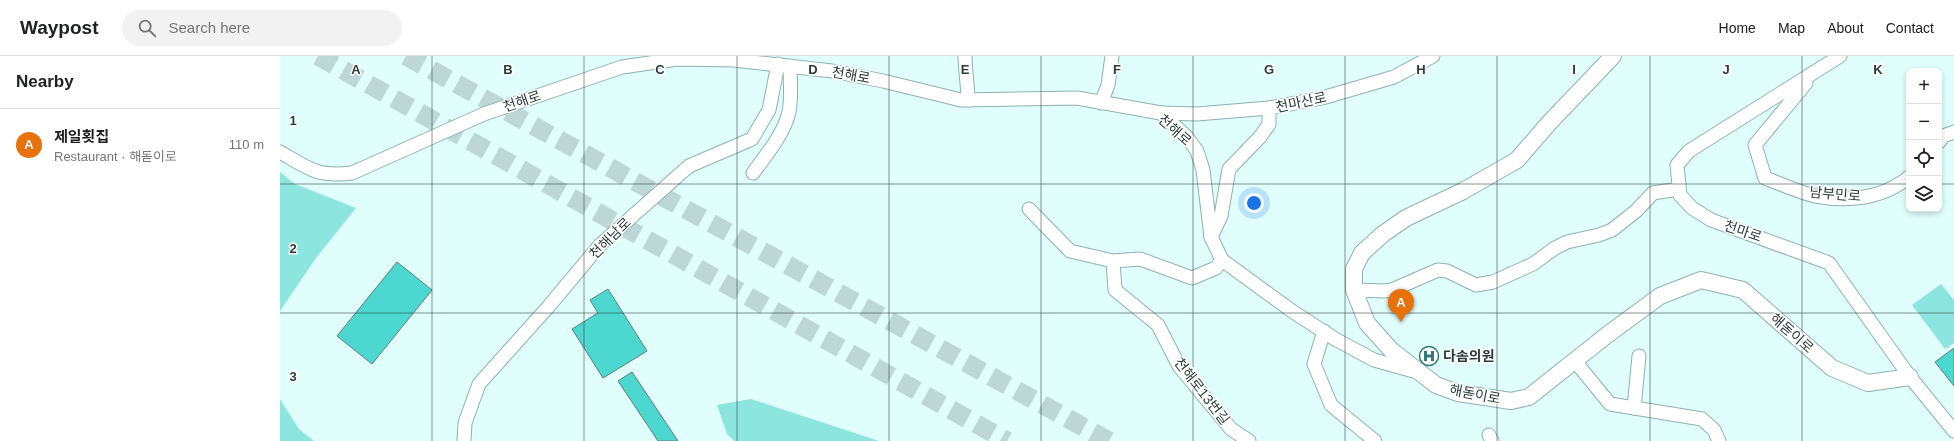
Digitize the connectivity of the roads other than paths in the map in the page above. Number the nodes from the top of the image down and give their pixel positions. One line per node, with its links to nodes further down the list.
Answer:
1 (965, 56): 8 (street)
2 (1112, 56): 9 (street)
3 (1433, 56): 10 (street, 천마산로)
4 (1613, 56): 22 (main road, 해돋이로)
5 (1840, 56): 7 (street, 천마로)
6 (780, 63): 8 (street, 천해로); 14 (street, 천해로); 15 (street); 30 (street, 천해남로)
7 (1814, 74): 16 (street, 남부민로); 17 (street, 천마로)
8 (968, 100): 9 (street, 천해로)
9 (1102, 103): 11 (street, 천해로)
10 (1269, 108): 11 (street, 천마산로); 19 (street)
11 (1161, 113): 19 (street, 천해로)
12 (1954, 132): 13 (street)
13 (1940, 140)
14 (280, 152)
15 (753, 173)
16 (1906, 180)
17 (1680, 189): 22 (street); 27 (street, 천마로)
18 (1029, 209): 20 (street)
19 (1210, 237): 21 (street, 천해로)
20 (1113, 260): 21 (street); 31 (street, 천해로13번길)
21 (1222, 260): 23 (street, 천해로)
22 (1354, 290): 26 (main road, 해돋이로)
23 (1324, 331): 26 (street, 천해로); 32 (street)
24 (1639, 356): 28 (street)
25 (1574, 360): 26 (main road, 해돋이로); 27 (main road, 해돋이로); 28 (street)
26 (1419, 373)
27 (1910, 377): 29 (street, 천마로)
28 (1634, 408): 33 (street)
29 (1954, 431)
30 (464, 441)
31 (1249, 441)
32 (1375, 441)
33 (1719, 441)

